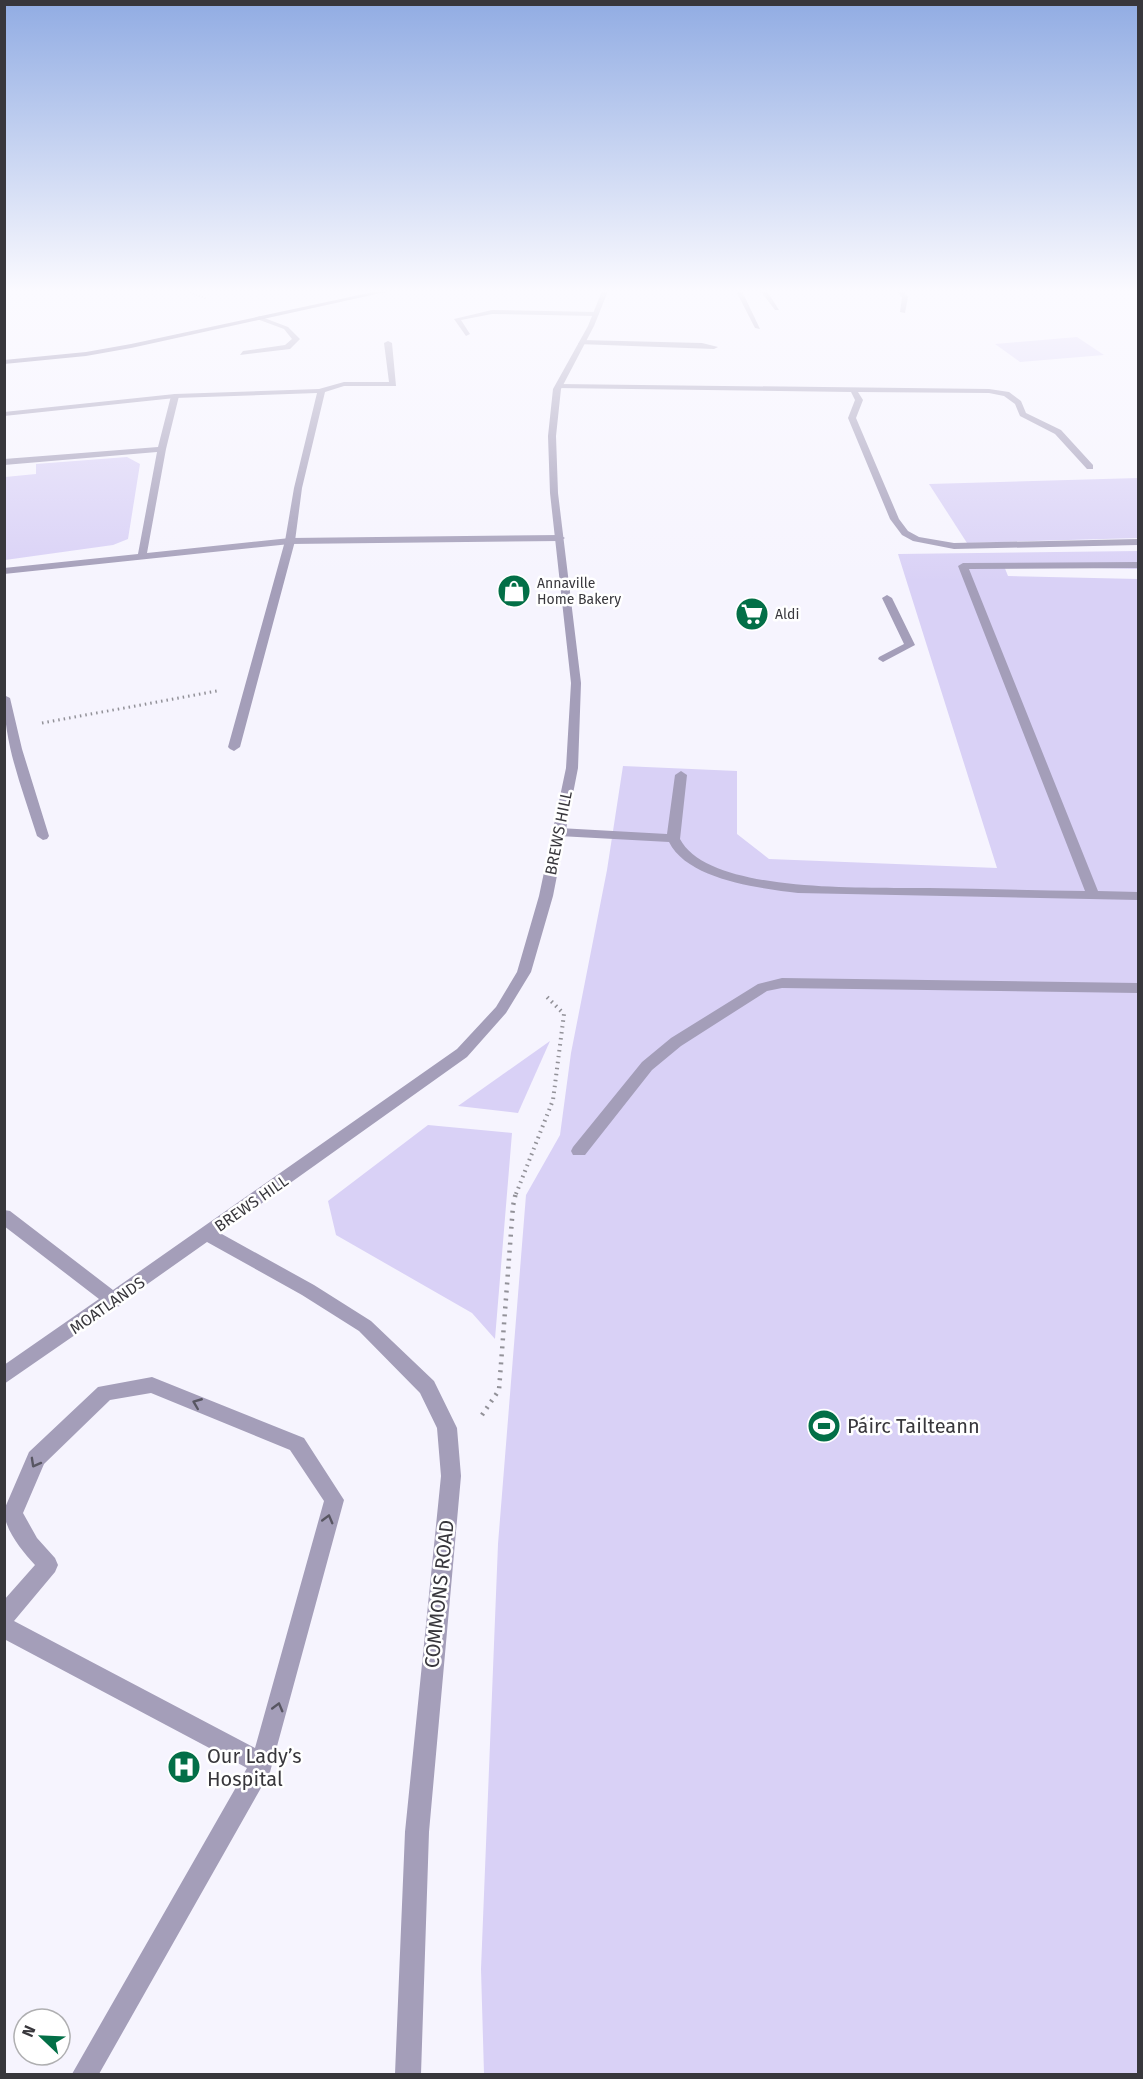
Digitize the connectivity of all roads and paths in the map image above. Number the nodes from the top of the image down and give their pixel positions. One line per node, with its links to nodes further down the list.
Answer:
1 (324, 388): 5 (street)
2 (559, 388): 11 (street, BREWS HILL)
3 (757, 388): 4 (street)
4 (853, 389): 10 (street); 13 (street)
5 (321, 391): 6 (street); 12 (street)
6 (175, 396): 7 (street); 8 (street)
7 (4, 414)
8 (162, 448): 9 (street); 14 (street)
9 (4, 462)
10 (1090, 467)
11 (560, 538): 12 (street); 24 (street, BREWS HILL)
12 (290, 541): 14 (street); 19 (street)
13 (1138, 543)
14 (142, 556): 16 (street)
15 (1138, 565): 27 (street)
16 (4, 571)
17 (887, 598): 18 (street)
18 (883, 659)
19 (251, 684): 21 (path); 22 (street)
20 (4, 698): 21 (street)
21 (10, 731): 25 (street)
22 (234, 747)
23 (681, 775): 26 (street)
24 (559, 832): 26 (street); 29 (street, BREWS HILL)
25 (43, 836)
26 (674, 838): 27 (street)
27 (1093, 895): 28 (street)
28 (1138, 896)
29 (524, 972): 33 (street, BREWS HILL); 36 (path)
30 (1138, 988): 31 (street)
31 (579, 1151)
32 (4, 1216): 34 (street)
33 (208, 1234): 34 (street, MOATLANDS); 36 (street, COMMONS ROAD)
34 (114, 1301): 35 (street, MOATLANDS)
35 (4, 1376)
36 (450, 1460): 41 (street, COMMONS ROAD)
37 (4, 1617): 39 (street, one-way to 37)
38 (4, 1627): 39 (street)
39 (262, 1764): 40 (street)
40 (85, 2074)
41 (408, 2074)

